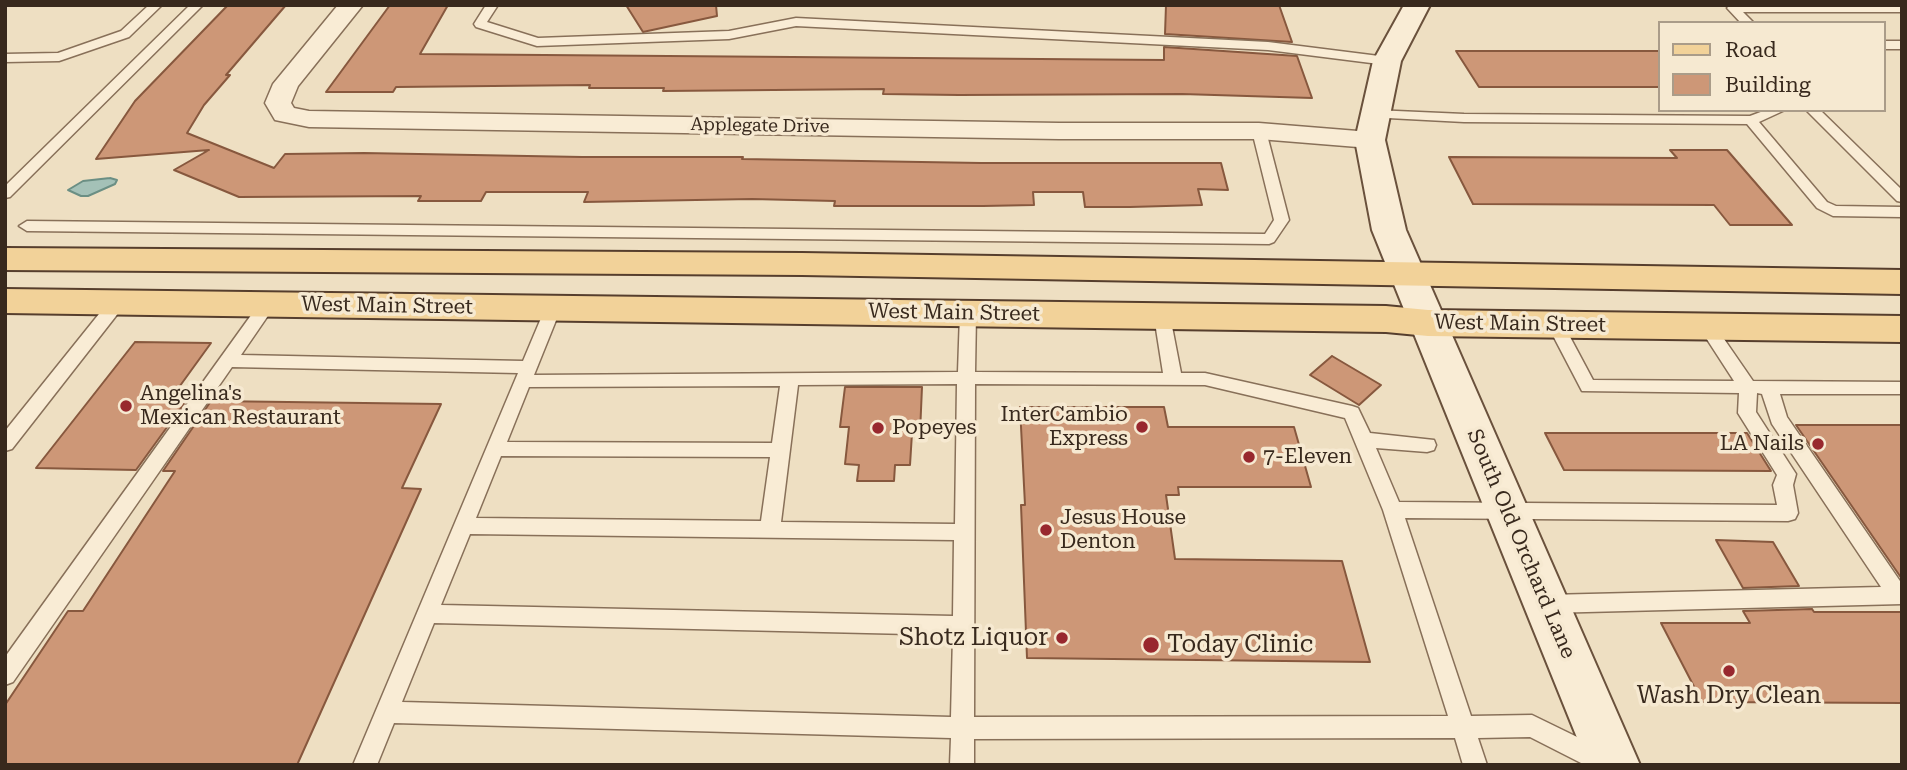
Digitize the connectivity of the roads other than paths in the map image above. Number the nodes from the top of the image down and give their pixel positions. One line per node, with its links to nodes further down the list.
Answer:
1 (156, 5): 8 (lane)
2 (197, 5): 15 (lane)
3 (351, 5): 14 (street, Applegate Drive)
4 (492, 5): 9 (lane)
5 (1417, 5): 9 (street)
6 (1902, 8): 7 (lane)
7 (1746, 21)
8 (5, 58)
9 (1387, 61): 13 (street)
10 (1773, 112): 12 (lane)
11 (1814, 112): 16 (lane)
12 (1751, 120): 13 (lane); 17 (lane)
13 (1372, 127): 14 (street, Applegate Drive); 22 (street, South Old Orchard Lane)
14 (1259, 131): 18 (lane)
15 (5, 194)
16 (1902, 198)
17 (1902, 212)
18 (27, 226)
19 (5, 259): 20 (main road, West Main Street)
20 (54, 259): 21 (main road, West Main Street); 24 (main road)
21 (571, 263): 22 (main road, West Main Street); 27 (main road)
22 (1408, 274): 23 (main road, West Main Street); 30 (street, South Old Orchard Lane)
23 (1902, 282)
24 (8, 303): 25 (main road, West Main Street)
25 (117, 303): 26 (main road, West Main Street); 42 (lane)
26 (268, 304): 27 (main road, West Main Street); 34 (lane)
27 (552, 308): 28 (main road, West Main Street); 35 (lane)
28 (968, 314): 29 (main road, West Main Street); 37 (lane)
29 (1162, 316): 30 (main road, West Main Street); 38 (lane)
30 (1428, 323): 31 (main road, West Main Street); 46 (street, South Old Orchard Lane)
31 (1555, 324): 32 (main road, West Main Street); 39 (lane)
32 (1707, 327): 33 (main road, West Main Street); 39 (lane)
33 (1902, 329)
34 (227, 361): 35 (lane); 54 (lane)
35 (526, 374): 36 (lane); 44 (lane)
36 (790, 378): 37 (lane); 45 (lane)
37 (966, 378): 38 (lane); 50 (lane)
38 (1173, 379): 41 (lane)
39 (1759, 387): 40 (lane); 46 (lane); 51 (lane)
40 (1902, 388)
41 (1363, 440): 43 (lane); 47 (lane)
42 (5, 444)
43 (1427, 445)
44 (495, 449): 45 (lane); 48 (lane)
45 (780, 450): 49 (lane)
46 (1507, 509): 47 (lane); 51 (street, South Old Orchard Lane)
47 (1392, 510): 56 (lane)
48 (463, 526): 49 (lane); 52 (lane)
49 (770, 530): 50 (lane)
50 (964, 532): 53 (lane)
51 (1547, 604): 61 (street, South Old Orchard Lane)
52 (427, 614): 53 (lane); 55 (lane)
53 (964, 626): 57 (lane)
54 (5, 675)
55 (387, 712): 57 (lane); 58 (lane)
56 (1464, 727): 57 (lane); 60 (lane); 61 (lane)
57 (962, 728): 59 (lane)
58 (365, 765)
59 (962, 765)
60 (1475, 765)
61 (1612, 765)

